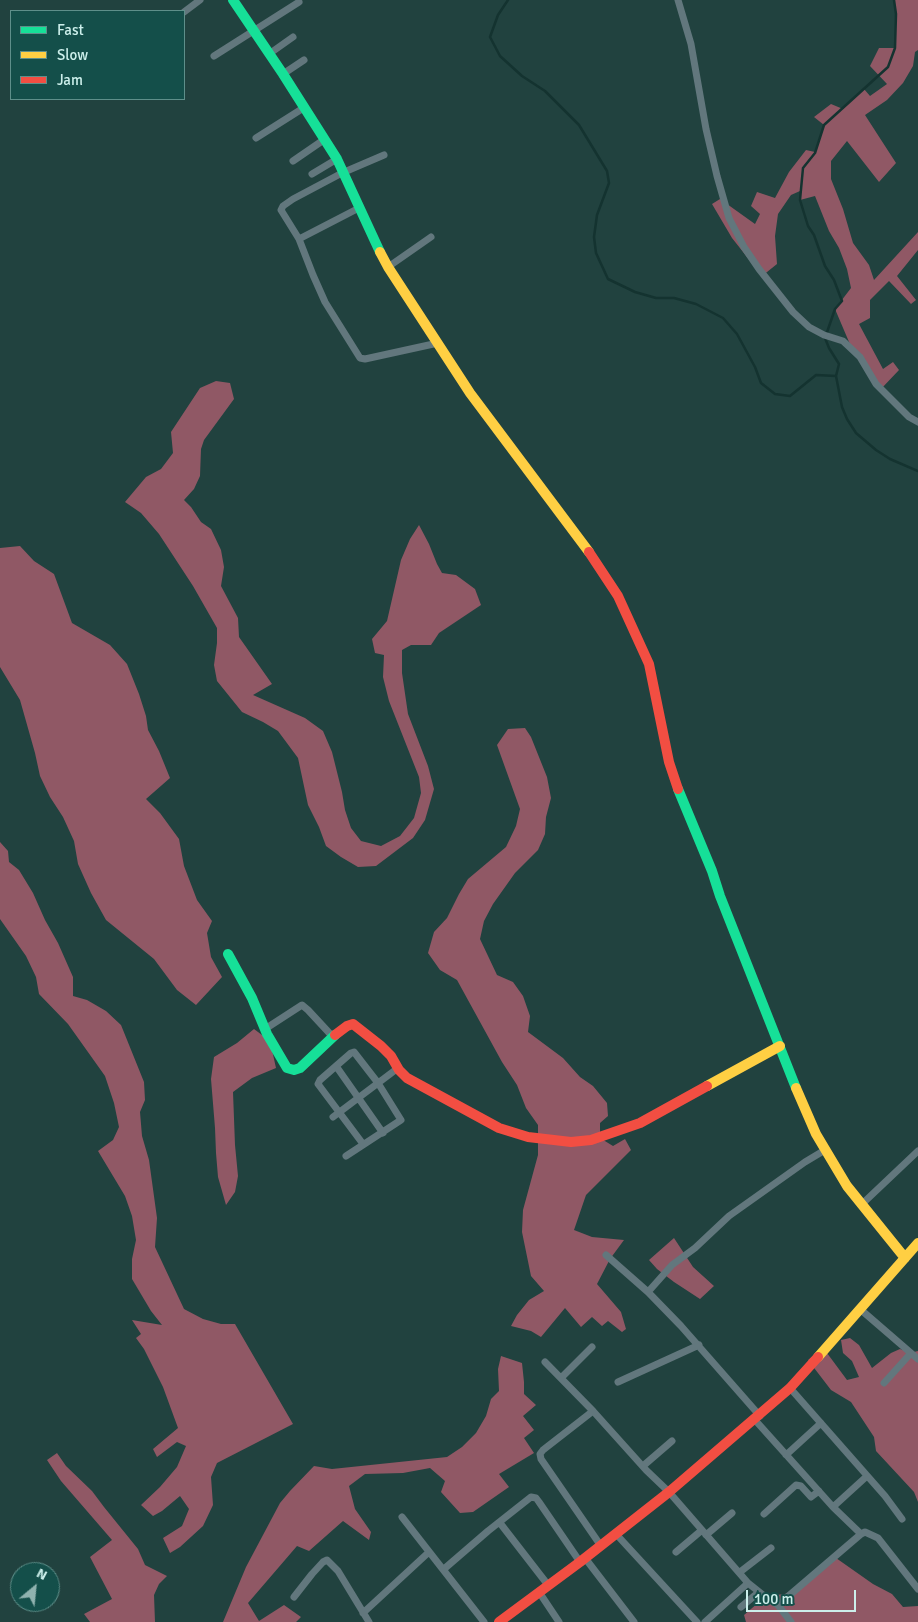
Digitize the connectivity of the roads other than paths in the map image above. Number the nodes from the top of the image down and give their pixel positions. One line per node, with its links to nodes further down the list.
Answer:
1 (200, 0): 5 (street)
2 (232, 0): 6 (street)
3 (678, 0): 25 (street)
4 (299, 2): 6 (street)
5 (185, 11)
6 (254, 31): 8 (street); 9 (street)
7 (293, 37): 8 (street)
8 (269, 54): 11 (street)
9 (214, 56)
10 (304, 60): 11 (street)
11 (283, 74): 12 (street)
12 (305, 107): 13 (street); 14 (street)
13 (256, 138)
14 (325, 139): 16 (street); 17 (street)
15 (384, 155): 18 (street)
16 (337, 159): 18 (street); 19 (street)
17 (293, 161)
18 (342, 173): 20 (street); 22 (street)
19 (312, 174)
20 (359, 208): 22 (street); 23 (street)
21 (431, 237): 23 (street)
22 (300, 239): 24 (street)
23 (388, 267): 24 (street)
24 (438, 343): 29 (street)
25 (918, 422)
26 (228, 954): 27 (street)
27 (266, 1030): 28 (street); 28 (street)
28 (333, 1037): 31 (street)
29 (780, 1046): 31 (street); 38 (street)
30 (336, 1066): 32 (street); 33 (street); 34 (street)
31 (398, 1068): 32 (street)
32 (378, 1083): 33 (street); 36 (street)
33 (359, 1098): 34 (street); 36 (street)
34 (340, 1112): 35 (street); 37 (street)
35 (333, 1118)
36 (383, 1132): 37 (street)
37 (363, 1144): 40 (street)
38 (825, 1150): 41 (street); 45 (street)
39 (918, 1151): 41 (street)
40 (346, 1156)
41 (861, 1205): 44 (street)
42 (918, 1243): 44 (street)
43 (606, 1255): 45 (street)
44 (904, 1258): 46 (street)
45 (648, 1292): 47 (street)
46 (860, 1309): 49 (street); 55 (street)
47 (699, 1345): 53 (street); 57 (street)
48 (592, 1347): 52 (street)
49 (911, 1353): 50 (street); 54 (street)
50 (918, 1359)
51 (544, 1362): 52 (street)
52 (562, 1378): 56 (street)
53 (618, 1382)
54 (884, 1383)
55 (790, 1388): 57 (street); 58 (street)
56 (594, 1411): 61 (street); 74 (street)
57 (757, 1418): 60 (street); 64 (street)
58 (821, 1423): 60 (street); 62 (street)
59 (672, 1441): 61 (street)
60 (786, 1456): 63 (street)
61 (643, 1466): 64 (street)
62 (867, 1476): 65 (street); 69 (street)
63 (819, 1491): 65 (street); 67 (street)
64 (669, 1492): 71 (street); 72 (street)
65 (833, 1507): 73 (street)
66 (732, 1513): 71 (street)
67 (764, 1514)
68 (402, 1517): 76 (street)
69 (902, 1519)
70 (500, 1523): 78 (street); 79 (street); 82 (street)
71 (704, 1532): 77 (street); 80 (street)
72 (616, 1534): 74 (street); 95 (street)
73 (861, 1534): 83 (street); 87 (street)
74 (600, 1546): 78 (street)
75 (770, 1548): 80 (street)
76 (429, 1552): 79 (street); 89 (street)
77 (676, 1552)
78 (582, 1560): 82 (street); 94 (street)
79 (444, 1569): 91 (street)
80 (740, 1572): 81 (street)
81 (748, 1583): 85 (street); 96 (street)
82 (548, 1585): 84 (street)
83 (918, 1589)
84 (539, 1592): 92 (street); 93 (street)
85 (758, 1592): 87 (street); 88 (street)
86 (294, 1597): 89 (street)
87 (778, 1605): 97 (street)
88 (741, 1607)
89 (363, 1613): 90 (street)
90 (369, 1622)
91 (484, 1622)
92 (499, 1622)
93 (559, 1622)
94 (634, 1622)
95 (697, 1622)
96 (705, 1622)
97 (791, 1622)

